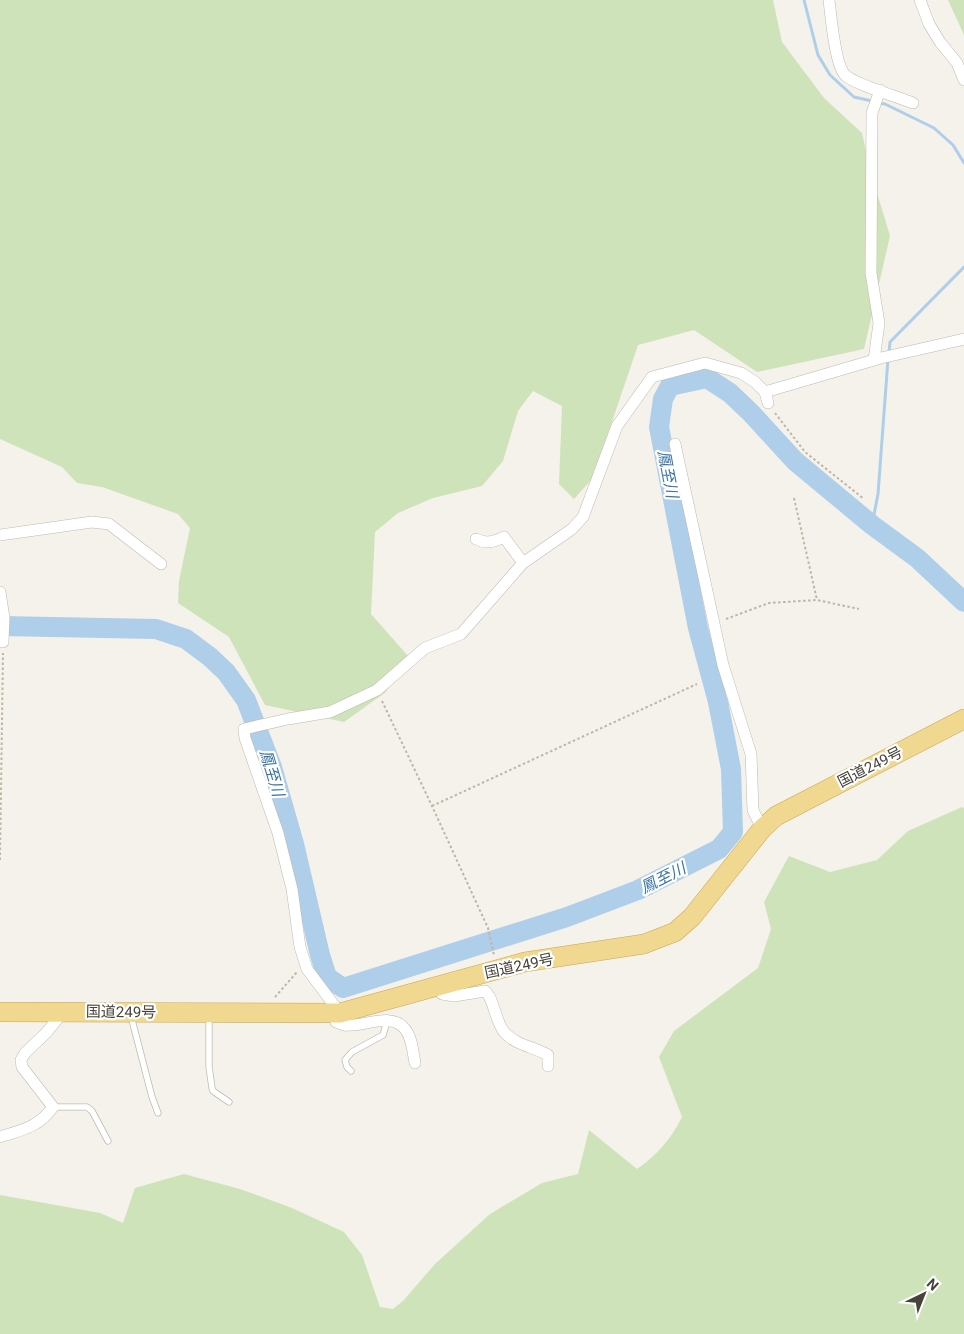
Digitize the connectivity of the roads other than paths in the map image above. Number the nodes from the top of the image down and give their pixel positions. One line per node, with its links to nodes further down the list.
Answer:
1 (829, 0): 4 (street)
2 (920, 0): 3 (street)
3 (964, 80)
4 (879, 92): 5 (street); 7 (street)
5 (913, 103)
6 (964, 339): 7 (street)
7 (877, 359): 11 (street)
8 (675, 444): 16 (street)
9 (0, 535): 12 (street)
10 (476, 539): 11 (street)
11 (523, 563): 22 (street)
12 (161, 564)
13 (0, 592): 14 (street)
14 (3, 642)
15 (964, 719): 16 (highway, 国道249号)
16 (762, 828): 17 (highway, 国道249号)
17 (440, 985): 22 (highway, 国道249号); 25 (street)
18 (64, 1011): 19 (highway, 国道249号); 20 (highway, 国道249号); 28 (street)
19 (0, 1012)
20 (130, 1012): 21 (highway, 国道249号); 29 (lane)
21 (209, 1013): 22 (highway, 国道249号); 27 (lane)
22 (337, 1013): 23 (street)
23 (378, 1020): 24 (street); 26 (lane)
24 (415, 1063)
25 (548, 1066)
26 (351, 1071)
27 (229, 1102)
28 (53, 1107): 30 (street); 31 (lane)
29 (158, 1113)
30 (0, 1136)
31 (108, 1141)

